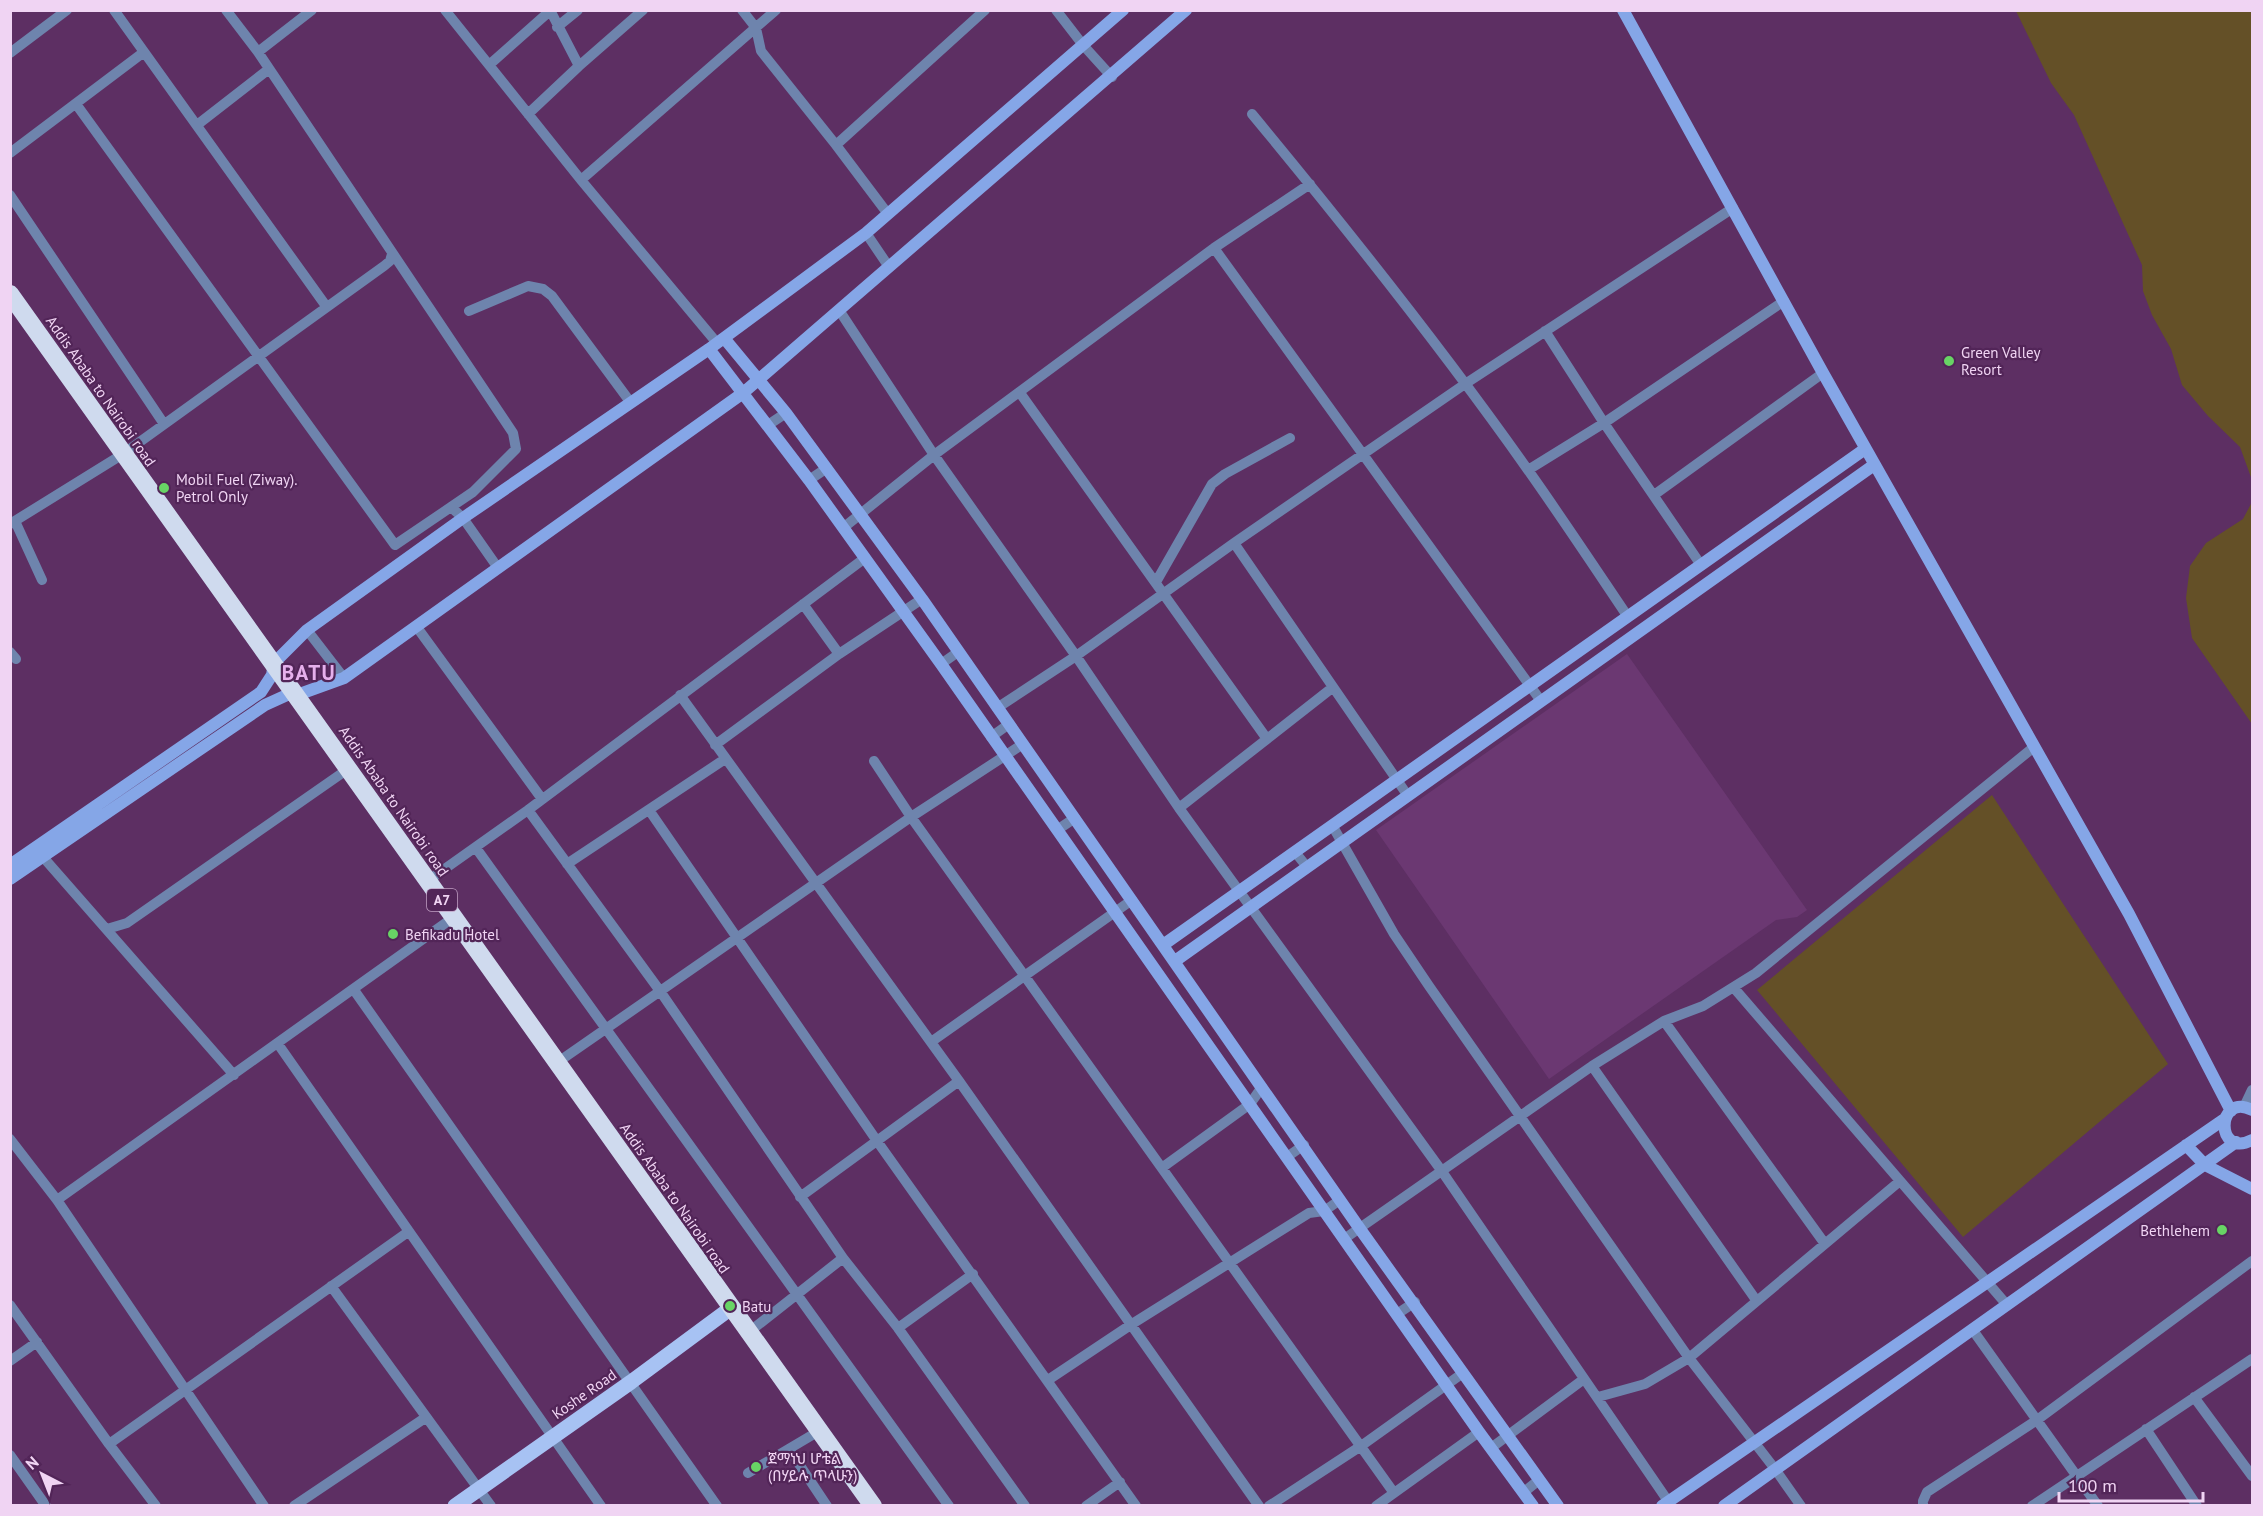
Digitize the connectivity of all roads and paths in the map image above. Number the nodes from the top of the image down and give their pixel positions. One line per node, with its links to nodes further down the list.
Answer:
1 (67, 10): 21 (street)
2 (114, 10): 19 (street)
3 (226, 10): 20 (street)
4 (312, 10): 20 (street)
5 (445, 10): 22 (street)
6 (578, 10): 16 (street)
7 (643, 10): 23 (street)
8 (742, 10): 17 (street)
9 (777, 10): 17 (street)
10 (985, 10): 30 (street)
11 (1056, 10): 18 (street)
12 (1123, 10): 18 (street)
13 (1186, 10): 25 (street)
14 (1623, 10): 35 (street)
15 (550, 11): 16 (street); 22 (street)
16 (557, 27): 23 (street)
17 (756, 28): 30 (street); 32 (street)
18 (1083, 45): 25 (street); 36 (street)
19 (144, 52): 26 (street); 29 (street)
20 (258, 52): 24 (street)
21 (10, 54)
22 (489, 65): 27 (street)
23 (579, 66): 27 (street)
24 (268, 69): 29 (street); 39 (street)
25 (1112, 77): 40 (street)
26 (76, 104): 31 (street); 48 (street)
27 (528, 114): 32 (street)
28 (1252, 114): 33 (street)
29 (197, 126): 43 (street)
30 (837, 145): 36 (street)
31 (10, 153)
32 (581, 180): 47 (street)
33 (1310, 184): 38 (street); 51 (street)
34 (10, 195): 57 (street)
35 (1733, 208): 42 (street); 46 (street)
36 (888, 214): 37 (street)
37 (866, 233): 40 (street); 47 (street)
38 (1214, 248): 53 (street); 62 (street)
39 (392, 254): 43 (street); 69 (street)
40 (889, 267): 44 (street)
41 (10, 294): 61 (highway, Addis Ababa to Nairobi road / A7)
42 (1784, 301): 49 (street); 56 (street)
43 (326, 306): 48 (street)
44 (839, 310): 50 (street); 63 (street)
45 (469, 311): 54 (street)
46 (1545, 332): 51 (street); 56 (street)
47 (716, 343): 50 (street); 52 (street); 54 (street)
48 (257, 356): 57 (street); 69 (street)
49 (1822, 374): 60 (street); 68 (street)
50 (758, 380): 52 (street); 55 (street)
51 (1465, 384): 62 (street); 66 (street)
52 (742, 393): 58 (street); 77 (street)
53 (1020, 393): 63 (street); 79 (street)
54 (631, 403): 71 (street)
55 (786, 413): 58 (street); 65 (street)
56 (1604, 423): 66 (street); 68 (street)
57 (164, 424): 61 (street)
58 (768, 425): 67 (street)
59 (1290, 438): 79 (street)
60 (1865, 449): 64 (street); 76 (street)
61 (123, 454): 72 (street); 90 (highway, Addis Ababa to Nairobi road / A7)
62 (1363, 454): 74 (street); 93 (street)
63 (934, 455): 70 (street); 89 (street)
64 (1874, 465): 97 (street); 104 (street)
65 (827, 468): 67 (street); 70 (street)
66 (1528, 470): 84 (street)
67 (809, 480): 73 (street)
68 (1654, 495): 76 (street)
69 (451, 507): 71 (street)
70 (861, 514): 73 (street); 81 (street)
71 (463, 518): 77 (street); 86 (street)
72 (13, 523): 78 (street)
73 (843, 528): 75 (street)
74 (1234, 543): 80 (street); 94 (street)
75 (865, 558): 82 (street); 83 (street)
76 (1701, 565): 84 (street)
77 (498, 568): 85 (street)
78 (42, 580)
79 (1156, 582): 80 (street)
80 (1164, 595): 89 (street); 101 (street)
81 (922, 599): 83 (street); 87 (street)
82 (803, 604): 88 (street); 96 (street)
83 (903, 612): 88 (street); 91 (street)
84 (1628, 617): 93 (street)
85 (416, 626): 92 (street); 111 (street)
86 (308, 630): 90 (street); 92 (street)
87 (958, 652): 91 (street); 98 (street)
88 (839, 654): 103 (street)
89 (1076, 656): 98 (street); 112 (street)
90 (274, 663): 95 (highway, Addis Ababa to Nairobi road / A7); 119 (street)
91 (941, 664): 100 (street)
92 (344, 678): 95 (street)
93 (1530, 686): 97 (street); 109 (street)
94 (1332, 688): 101 (street); 109 (street)
95 (297, 695): 108 (highway, Addis Ababa to Nairobi road / A7); 123 (street)
96 (680, 695): 103 (street); 111 (street)
97 (1541, 701): 110 (street)
98 (997, 708): 99 (street)
99 (1009, 724): 100 (street); 102 (street)
100 (991, 736): 105 (street)
101 (1267, 739): 112 (street)
102 (1023, 744): 105 (street); 116 (street)
103 (715, 745): 106 (street)
104 (2034, 747): 142 (street); 158 (street)
105 (1005, 757): 115 (street); 118 (street)
106 (725, 759): 114 (street); 129 (street)
107 (874, 761): 115 (street)
108 (348, 769): 128 (highway, Addis Ababa to Nairobi road / A7); 135 (street)
109 (1397, 780): 110 (street); 117 (street)
110 (1408, 796): 120 (street)
111 (542, 799): 113 (street)
112 (1179, 808): 130 (street)
113 (528, 810): 121 (street); 124 (street)
114 (649, 810): 124 (street); 137 (street)
115 (911, 817): 129 (street); 141 (street)
116 (1075, 818): 118 (street); 131 (street)
117 (1332, 825): 120 (street); 122 (street)
118 (1057, 830): 133 (street)
119 (46, 840): 123 (street); 125 (street)
120 (1341, 843): 126 (street); 159 (street)
121 (476, 848): 128 (street); 148 (street)
122 (1295, 852): 126 (street); 130 (street)
123 (43, 857): 127 (street); 136 (street)
124 (567, 864): 144 (street)
125 (10, 865)
126 (1306, 867): 132 (street)
127 (10, 879)
128 (429, 880): 134 (highway, Addis Ababa to Nairobi road / A7)
129 (815, 883): 137 (street); 149 (street)
130 (1240, 891): 132 (street); 139 (street)
131 (1132, 900): 133 (street); 139 (street)
132 (1251, 907): 140 (street); 169 (street)
133 (1113, 913): 141 (street); 147 (street)
134 (453, 917): 143 (street); 151 (highway, Addis Ababa to Nairobi road / A7)
135 (127, 923): 136 (street); 138 (street)
136 (107, 929): 138 (street)
137 (736, 937): 144 (street); 162 (street)
138 (118, 942): 153 (street)
139 (1163, 945): 140 (street)
140 (1175, 961): 145 (street)
141 (1025, 976): 149 (street); 168 (street)
142 (1734, 988): 146 (street); 170 (street)
143 (354, 990): 150 (street); 207 (street)
144 (660, 991): 148 (street); 173 (street)
145 (1211, 1014): 147 (street); 155 (street)
146 (1664, 1022): 152 (street); 182 (street)
147 (1194, 1027): 157 (street)
148 (607, 1028): 151 (street); 189 (street)
149 (931, 1042): 154 (street)
150 (278, 1044): 153 (street); 180 (street)
151 (558, 1062): 194 (highway, Addis Ababa to Nairobi road / A7)
152 (1592, 1066): 159 (street); 190 (street)
153 (234, 1075): 175 (street)
154 (959, 1081): 162 (street); 196 (street)
155 (1262, 1087): 157 (street); 164 (street)
156 (2253, 1090): 158 (street)
157 (1250, 1104): 166 (street); 168 (street)
158 (2238, 1112): 163 (street); 165 (street)
159 (1520, 1116): 169 (street); 201 (street)
160 (10, 1140): 175 (street)
161 (2253, 1140): 163 (street)
162 (877, 1141): 173 (street); 186 (street)
163 (2236, 1142): 167 (street)
164 (1304, 1145): 166 (street); 171 (street)
165 (2186, 1145): 167 (street); 187 (street)
166 (1287, 1157): 174 (street)
167 (2205, 1165): 172 (street); 193 (street)
168 (1163, 1167): 185 (street)
169 (1441, 1170): 179 (street); 205 (street)
170 (1900, 1180): 182 (street); 187 (street)
171 (1331, 1186): 174 (street); 176 (street)
172 (2253, 1189)
173 (800, 1197): 183 (street)
174 (1315, 1198): 177 (street); 178 (street)
175 (57, 1200): 209 (street)
176 (1340, 1200): 177 (street); 179 (street)
177 (1324, 1211): 178 (street); 181 (street)
178 (1309, 1213): 185 (street)
179 (1360, 1228): 181 (street); 191 (street)
180 (408, 1232): 188 (street); 218 (street)
181 (1344, 1239): 195 (street)
182 (1824, 1244): 190 (street)
183 (843, 1258): 189 (street); 197 (street)
184 (2253, 1261): 213 (street)
185 (1229, 1263): 196 (street); 221 (street)
186 (973, 1274): 197 (street); 206 (street)
187 (1987, 1282): 193 (street); 219 (street)
188 (331, 1286): 209 (street); 212 (street)
189 (797, 1296): 199 (street); 246 (street)
190 (1756, 1300): 201 (street)
191 (1415, 1302): 195 (street); 204 (street)
192 (10, 1305): 200 (street)
193 (2007, 1305): 198 (street)
194 (731, 1308): 199 (highway, Addis Ababa to Nairobi road / A7); 207 (main road, Koshe Road)
195 (1397, 1314): 208 (street)
196 (1132, 1324): 206 (street); 250 (street)
197 (898, 1328): 247 (street)
198 (1972, 1329): 213 (street); 225 (street)
199 (749, 1332): 215 (highway, Addis Ababa to Nairobi road / A7)
200 (37, 1342): 203 (street); 220 (street)
201 (1689, 1358): 210 (street); 219 (street)
202 (2253, 1359): 211 (street)
203 (10, 1360)
204 (1463, 1373): 208 (street); 217 (street)
205 (1584, 1379): 210 (street); 217 (street)
206 (1048, 1380): 230 (street)
207 (631, 1382): 218 (main road, Koshe Road); 243 (street)
208 (1446, 1385): 216 (street); 221 (street)
209 (185, 1389): 220 (street); 238 (street)
210 (1598, 1397): 235 (street)
211 (2194, 1397): 214 (street); 226 (street)
212 (425, 1418): 231 (street); 239 (street)
213 (2037, 1420): 228 (street); 257 (street)
214 (2146, 1429): 228 (street); 260 (street)
215 (819, 1431): 223 (street); 245 (highway, Addis Ababa to Nairobi road / A7)
216 (1479, 1432): 222 (street); 233 (street)
217 (1507, 1436): 222 (street); 229 (street)
218 (553, 1437): 231 (main road, Koshe Road); 242 (street)
219 (1754, 1442): 225 (street); 235 (street)
220 (109, 1444): 236 (street)
221 (1361, 1446): 233 (street); 251 (street)
222 (1491, 1448): 232 (street)
223 (789, 1449): 227 (street); 244 (street)
224 (12, 1462): 237 (street)
225 (1775, 1469): 255 (street); 256 (street)
226 (2251, 1470)
227 (748, 1473)
228 (2076, 1476): 234 (street); 259 (street)
229 (1539, 1480): 232 (street); 254 (street)
230 (1120, 1482): 248 (street); 249 (street)
231 (480, 1488): 240 (main road, Koshe Road); 241 (street)
232 (1524, 1492): 253 (street)
233 (1394, 1493): 252 (street)
234 (2045, 1502): 258 (street)
235 (1665, 1503)
236 (154, 1505)
237 (46, 1506)
238 (264, 1506)
239 (294, 1506)
240 (455, 1506)
241 (491, 1506)
242 (601, 1506)
243 (717, 1506)
244 (827, 1506)
245 (873, 1506)
246 (950, 1506)
247 (1025, 1506)
248 (1086, 1506)
249 (1136, 1506)
250 (1260, 1506)
251 (1269, 1506)
252 (1376, 1506)
253 (1533, 1506)
254 (1558, 1506)
255 (1724, 1506)
256 (1801, 1506)
257 (1923, 1506)
258 (2032, 1506)
259 (2098, 1506)
260 (2197, 1506)

